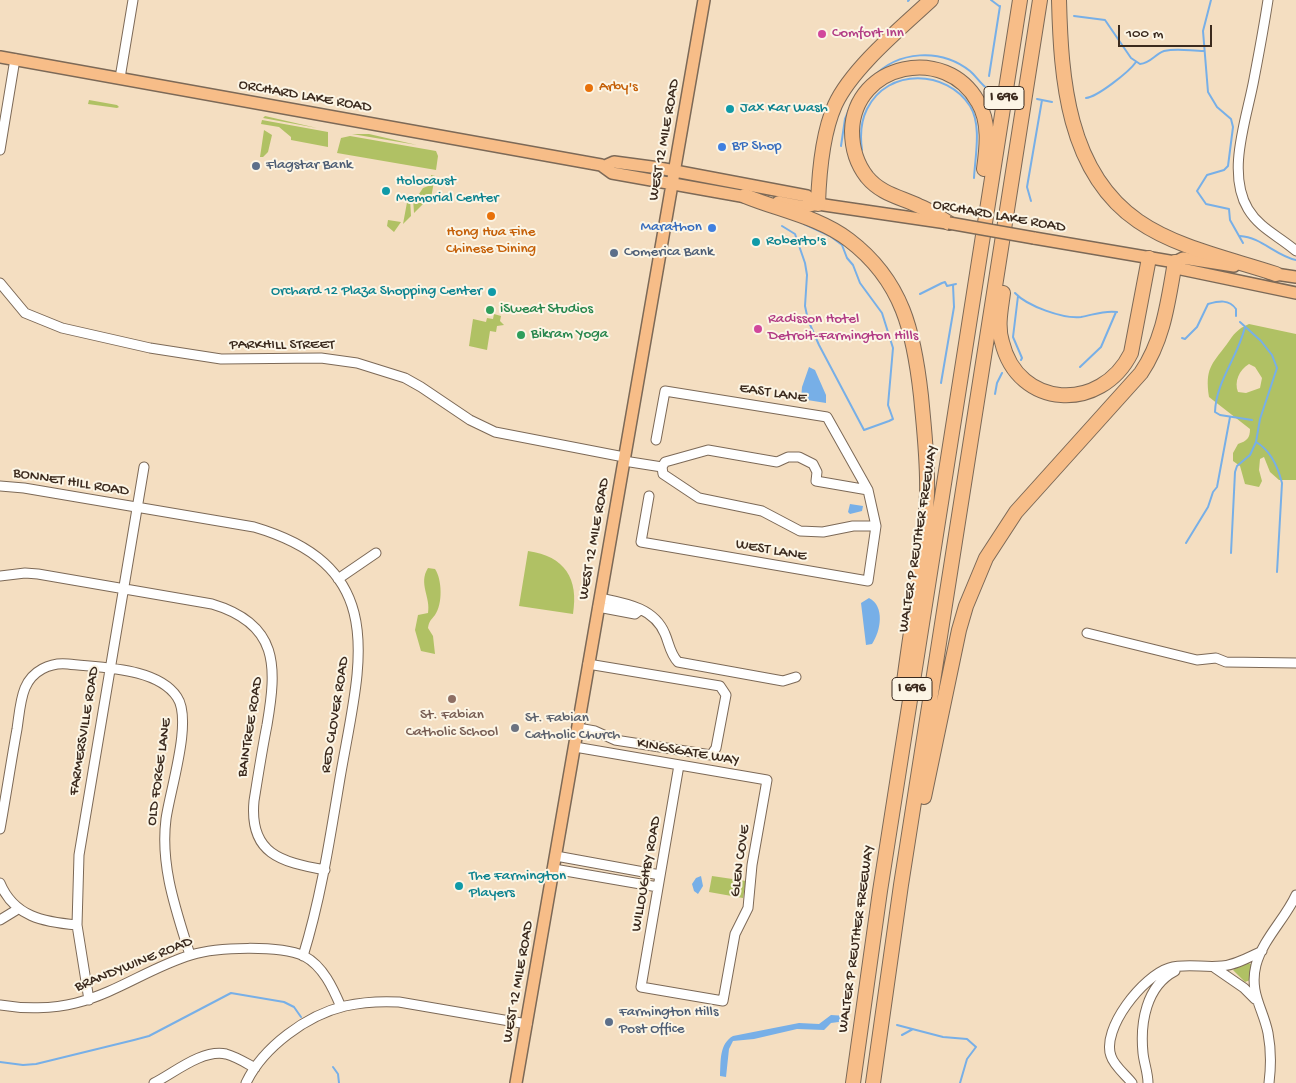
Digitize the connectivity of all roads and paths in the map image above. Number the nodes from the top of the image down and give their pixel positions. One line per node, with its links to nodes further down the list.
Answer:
1 (133, 0): 10 (street)
2 (704, 0): 13 (main road, WEST 12 MILE ROAD)
3 (931, 0): 16 (highway)
4 (1020, 0): 29 (highway, WALTER P REUTHER FREEWAY / I 696)
5 (1041, 0): 19 (highway); 56 (highway, I 696)
6 (1059, 0): 21 (highway)
7 (1268, 0): 18 (street)
8 (0, 57): 9 (main road, ORCHARD LAKE ROAD)
9 (15, 60): 10 (main road, ORCHARD LAKE ROAD); 11 (street)
10 (120, 78): 12 (main road, ORCHARD LAKE ROAD)
11 (0, 150)
12 (605, 166): 13 (main road, ORCHARD LAKE ROAD); 14 (main road, ORCHARD LAKE ROAD)
13 (675, 171): 14 (main road, WEST 12 MILE ROAD); 16 (main road, ORCHARD LAKE ROAD)
14 (673, 184): 15 (main road, ORCHARD LAKE ROAD); 26 (main road, WEST 12 MILE ROAD)
15 (745, 196): 16 (main road, ORCHARD LAKE ROAD); 58 (highway)
16 (818, 204): 17 (main road, ORCHARD LAKE ROAD)
17 (949, 223): 19 (main road, ORCHARD LAKE ROAD, bridge); 29 (highway)
18 (1296, 251)
19 (1149, 258): 20 (main road, ORCHARD LAKE ROAD)
20 (1175, 262): 21 (main road, ORCHARD LAKE ROAD); 23 (main road, ORCHARD LAKE ROAD); 56 (highway)
21 (1286, 275): 23 (main road)
22 (0, 283): 26 (street, PARKHILL STREET)
23 (1283, 291): 24 (main road, ORCHARD LAKE ROAD)
24 (1296, 293)
25 (656, 440): 31 (street, EAST LANE)
26 (624, 459): 28 (street, PARKHILL STREET); 40 (main road, WEST 12 MILE ROAD)
27 (144, 467): 33 (street, FARMERSVILLE ROAD)
28 (662, 468): 31 (street); 35 (street)
29 (945, 475): 58 (highway, WALTER P REUTHER FREEWAY / I 696)
30 (0, 486): 33 (street, BONNET HILL ROAD)
31 (868, 490): 34 (street, EAST LANE)
32 (649, 496): 35 (street, WEST LANE)
33 (137, 507): 38 (street, RED CLOVER ROAD); 39 (street, FARMERSVILLE ROAD)
34 (872, 507): 35 (street, WEST LANE)
35 (876, 526)
36 (376, 553): 38 (street)
37 (0, 576): 39 (street, BAINTREE ROAD)
38 (338, 579): 53 (street, RED CLOVER ROAD)
39 (123, 589): 44 (street, FARMERSVILLE ROAD); 53 (street, BAINTREE ROAD)
40 (599, 603): 43 (main road, WEST 12 MILE ROAD); 45 (street)
41 (1087, 633): 42 (street)
42 (1296, 663)
43 (588, 664): 46 (main road, WEST 12 MILE ROAD); 46 (street)
44 (110, 669): 50 (street, OLD FORGE LANE); 63 (street, FARMERSVILLE ROAD); 65 (street, OLD FORGE LANE)
45 (796, 677)
46 (578, 728): 47 (main road, WEST 12 MILE ROAD)
47 (575, 747): 48 (street, KINGSGATE WAY); 51 (main road, WEST 12 MILE ROAD)
48 (679, 765): 49 (street, KINGSGATE WAY); 54 (street, WILLOUGHBY ROAD)
49 (767, 780): 69 (street, GLEN COVE)
50 (0, 829)
51 (556, 856): 52 (main road, WEST 12 MILE ROAD); 54 (street)
52 (554, 869): 57 (street); 74 (main road, WEST 12 MILE ROAD)
53 (324, 870): 66 (street, RED CLOVER ROAD)
54 (660, 875): 57 (street, WILLOUGHBY ROAD)
55 (0, 883): 60 (street)
56 (901, 885): 80 (highway, I 696)
57 (658, 887): 69 (street, WILLOUGHBY ROAD)
58 (880, 892): 79 (highway, WALTER P REUTHER FREEWAY / I 696)
59 (1296, 895): 64 (street)
60 (3, 899): 61 (street)
61 (18, 909): 62 (street); 63 (street)
62 (0, 920)
63 (77, 925): 71 (street, FARMERSVILLE ROAD)
64 (1262, 951): 68 (street); 70 (street)
65 (190, 955): 66 (street, BRANDYWINE ROAD); 71 (street, BRANDYWINE ROAD)
66 (303, 956): 73 (street, BRANDYWINE ROAD)
67 (1186, 966): 68 (street); 81 (street); 82 (street)
68 (1212, 966): 70 (street)
69 (641, 987)
70 (1256, 999): 83 (street)
71 (89, 1000): 72 (street, BRANDYWINE ROAD)
72 (0, 1005)
73 (340, 1007): 74 (street); 75 (street)
74 (527, 1024): 78 (main road, WEST 12 MILE ROAD)
75 (255, 1068): 76 (street); 77 (street)
76 (154, 1083)
77 (246, 1083)
78 (516, 1083)
79 (853, 1083)
80 (873, 1083)
81 (1132, 1083)
82 (1148, 1083)
83 (1270, 1083)

